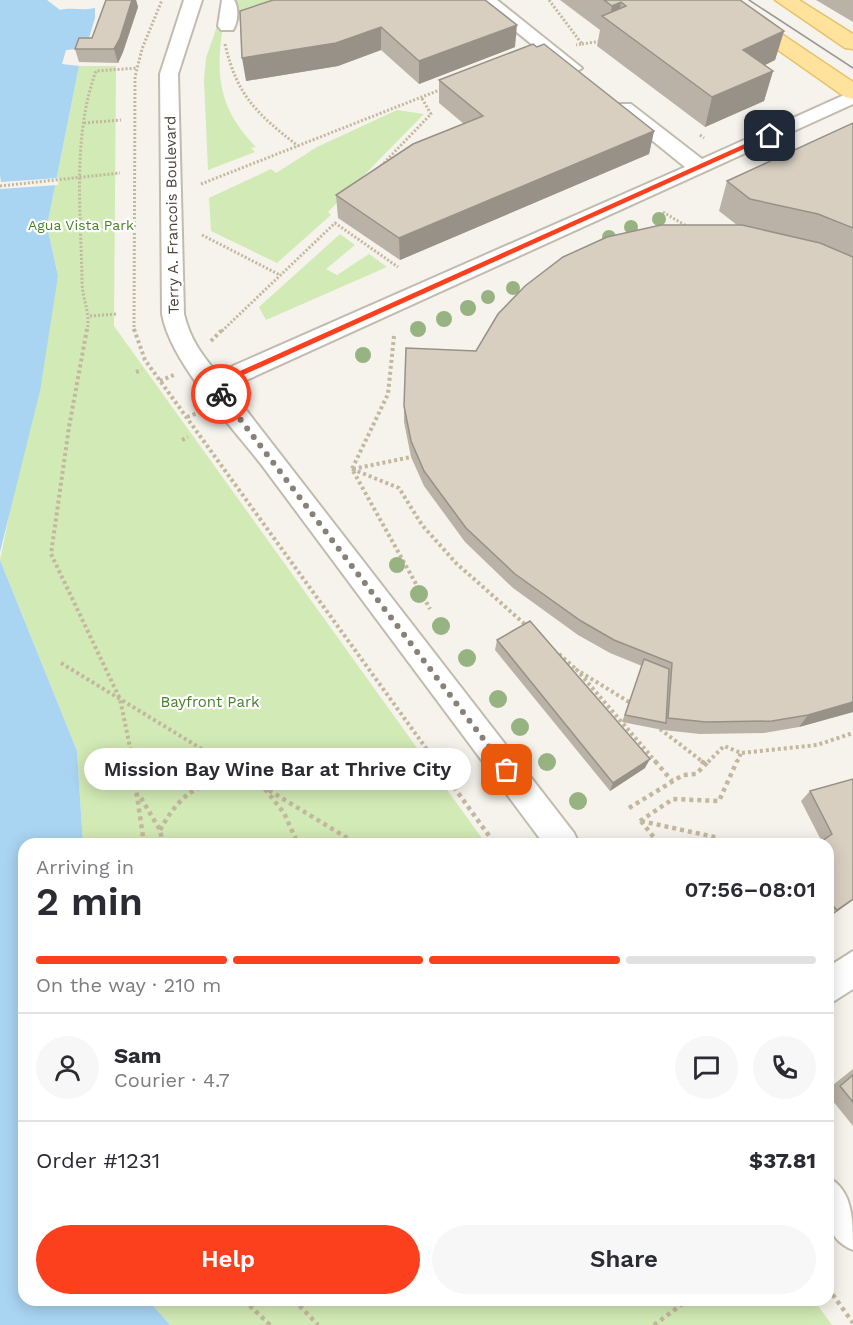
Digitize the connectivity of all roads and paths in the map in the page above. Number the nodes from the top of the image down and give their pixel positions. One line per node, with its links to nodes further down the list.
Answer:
1 (162, 0): 13 (path)
2 (193, 0): 42 (street, Terry A. Francois Boulevard)
3 (486, 0): 14 (street)
4 (549, 0): 11 (path)
5 (717, 0): 16 (main road)
6 (785, 0): 10 (main road)
7 (230, 3): 8 (street)
8 (227, 26): 24 (path)
9 (607, 40): 11 (path)
10 (853, 43)
11 (582, 44): 12 (path)
12 (570, 46)
13 (137, 68): 21 (path); 68 (path)
14 (585, 78)
15 (451, 86): 17 (path)
16 (853, 92)
17 (421, 97): 24 (path); 27 (path)
18 (853, 97): 25 (street)
19 (613, 100): 25 (street)
20 (121, 120): 21 (path)
21 (84, 123): 28 (path)
22 (700, 135): 23 (path)
23 (704, 138)
24 (298, 147): 29 (path)
25 (700, 168): 42 (street)
26 (120, 173): 28 (path)
27 (374, 173)
28 (80, 179): 30 (path); 37 (path)
29 (201, 184)
30 (0, 186)
31 (663, 212): 32 (path)
32 (698, 232)
33 (202, 235): 35 (path)
34 (398, 267): 35 (path)
35 (280, 275): 39 (path)
36 (117, 314): 37 (path)
37 (90, 316): 52 (path)
38 (394, 336): 46 (path)
39 (213, 340)
40 (142, 370): 41 (path)
41 (136, 372)
42 (213, 385): 69 (street, Terry A. Francois Boulevard)
43 (188, 437): 44 (path)
44 (182, 440)
45 (411, 457): 46 (path)
46 (352, 469): 47 (path); 48 (path)
47 (430, 609)
48 (534, 632)
49 (551, 647): 51 (path)
50 (61, 663): 52 (path)
51 (577, 670): 53 (path); 58 (path)
52 (120, 699): 59 (path); 60 (path)
53 (629, 702)
54 (660, 729): 57 (path)
55 (853, 733): 56 (path)
56 (741, 753): 57 (path); 62 (path)
57 (707, 765): 58 (path)
58 (672, 781): 61 (path)
59 (262, 786): 63 (path); 66 (path); 67 (path)
60 (139, 795): 63 (path); 64 (path)
61 (629, 808)
62 (640, 821): 70 (path); 71 (path)
63 (160, 830): 65 (path)
64 (143, 838)
65 (162, 838)
66 (295, 838)
67 (347, 838)
68 (491, 838)
69 (558, 838)
70 (654, 838)
71 (719, 838)
72 (853, 968): 73 (street)
73 (834, 983)
74 (834, 1204): 75 (street)
75 (853, 1230)
76 (834, 1296): 80 (path)
77 (250, 1306): 81 (path)
78 (300, 1306): 82 (path)
79 (680, 1306): 83 (path)
80 (853, 1323)
81 (270, 1325)
82 (318, 1325)
83 (654, 1325)

